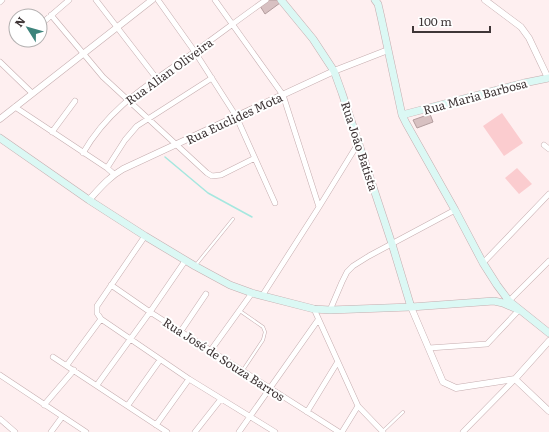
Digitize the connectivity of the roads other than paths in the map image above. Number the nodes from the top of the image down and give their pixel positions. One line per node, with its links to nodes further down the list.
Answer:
1 (69, 0): 10 (street)
2 (96, 0): 13 (street)
3 (152, 0): 13 (street)
4 (158, 0): 15 (street)
5 (215, 0): 12 (street)
6 (266, 0): 12 (street, Rua Alian Oliveira)
7 (281, 0): 18 (main road, Rua João Batista)
8 (485, 0): 20 (street)
9 (378, 1): 14 (main road)
10 (51, 15): 11 (street); 16 (street)
11 (48, 18)
12 (232, 24): 15 (street, Rua Alian Oliveira); 23 (street)
13 (117, 27): 16 (street); 21 (street)
14 (388, 50): 18 (street, Rua Euclides Mota); 27 (main road)
15 (195, 52): 19 (street); 21 (street, Rua Alian Oliveira)
16 (83, 54): 22 (street); 24 (street)
17 (0, 62): 22 (street)
18 (334, 71): 23 (street, Rua Euclides Mota); 33 (main road, Rua João Batista)
19 (212, 78): 28 (street); 30 (street)
20 (549, 78): 27 (main road, Rua Maria Barbosa)
21 (157, 79): 24 (street, Rua Alian Oliveira)
22 (32, 94): 26 (street)
23 (283, 95): 28 (street, Rua Euclides Mota); 44 (street)
24 (127, 100): 30 (street); 37 (street, Rua Alian Oliveira)
25 (75, 101): 31 (street)
26 (15, 107): 29 (street); 31 (street)
27 (402, 115): 45 (main road)
28 (236, 116): 34 (street, Rua Euclides Mota); 38 (street)
29 (0, 118)
30 (148, 119): 34 (street); 39 (street)
31 (52, 132): 37 (street)
32 (0, 138): 42 (main road)
33 (359, 142): 44 (street); 48 (main road, Rua João Batista)
34 (176, 145): 38 (street); 40 (street, Rua Euclides Mota)
35 (544, 145): 36 (street)
36 (549, 149)
37 (83, 152): 39 (street)
38 (255, 158): 43 (street)
39 (107, 168): 40 (street)
40 (114, 174): 42 (street, Rua Euclides Mota)
41 (549, 194): 51 (street)
42 (89, 200): 47 (main road)
43 (275, 203)
44 (319, 207): 56 (street)
45 (456, 210): 48 (street); 51 (main road)
46 (233, 219): 52 (lane)
47 (145, 236): 49 (main road); 53 (street)
48 (392, 244): 58 (main road, Rua João Batista); 60 (street)
49 (185, 261): 52 (main road); 63 (street)
50 (549, 261): 57 (street)
51 (484, 263): 57 (main road)
52 (194, 266): 55 (main road)
53 (111, 285): 63 (street, Rua José de Souza Barros); 64 (street)
54 (206, 294): 66 (street)
55 (252, 294): 56 (main road); 62 (street)
56 (262, 296): 59 (main road)
57 (509, 301): 61 (main road)
58 (411, 307): 60 (main road); 61 (main road); 70 (street)
59 (314, 309): 60 (main road); 65 (street)
60 (330, 310)
61 (519, 310): 67 (main road); 70 (street)
62 (240, 311): 71 (street); 77 (lane)
63 (150, 312): 66 (street, Rua José de Souza Barros); 68 (street)
64 (101, 319): 68 (street); 75 (street)
65 (318, 320): 74 (street); 82 (street)
66 (181, 331): 71 (street, Rua José de Souza Barros)
67 (548, 331)
68 (130, 339): 73 (street); 81 (street)
69 (549, 341): 80 (street)
70 (429, 348): 80 (street)
71 (211, 350): 77 (street, Rua José de Souza Barros)
72 (53, 357): 75 (street)
73 (160, 360): 79 (street); 85 (street)
74 (337, 363): 86 (street); 88 (street)
75 (67, 365): 76 (street)
76 (74, 370): 81 (street); 84 (street)
77 (242, 370): 82 (street, Rua José de Souza Barros)
78 (0, 374): 84 (street)
79 (189, 378): 83 (street); 93 (street)
80 (515, 379): 87 (street); 94 (street)
81 (97, 385): 85 (street)
82 (270, 388): 88 (street, Rua José de Souza Barros); 91 (street)
83 (221, 399): 91 (street); 99 (street)
84 (44, 405): 90 (street)
85 (128, 405): 93 (street)
86 (358, 406): 102 (street); 103 (street)
87 (549, 411)
88 (307, 412): 102 (street, Rua José de Souza Barros)
89 (403, 412): 103 (lane)
90 (62, 417): 96 (street); 97 (street)
91 (250, 417): 100 (street); 101 (street)
92 (0, 419): 95 (street)
93 (156, 425): 98 (street)
94 (466, 431)
95 (15, 432)
96 (51, 432)
97 (86, 432)
98 (167, 432)
99 (195, 432)
100 (239, 432)
101 (275, 432)
102 (340, 432)
103 (382, 432)

